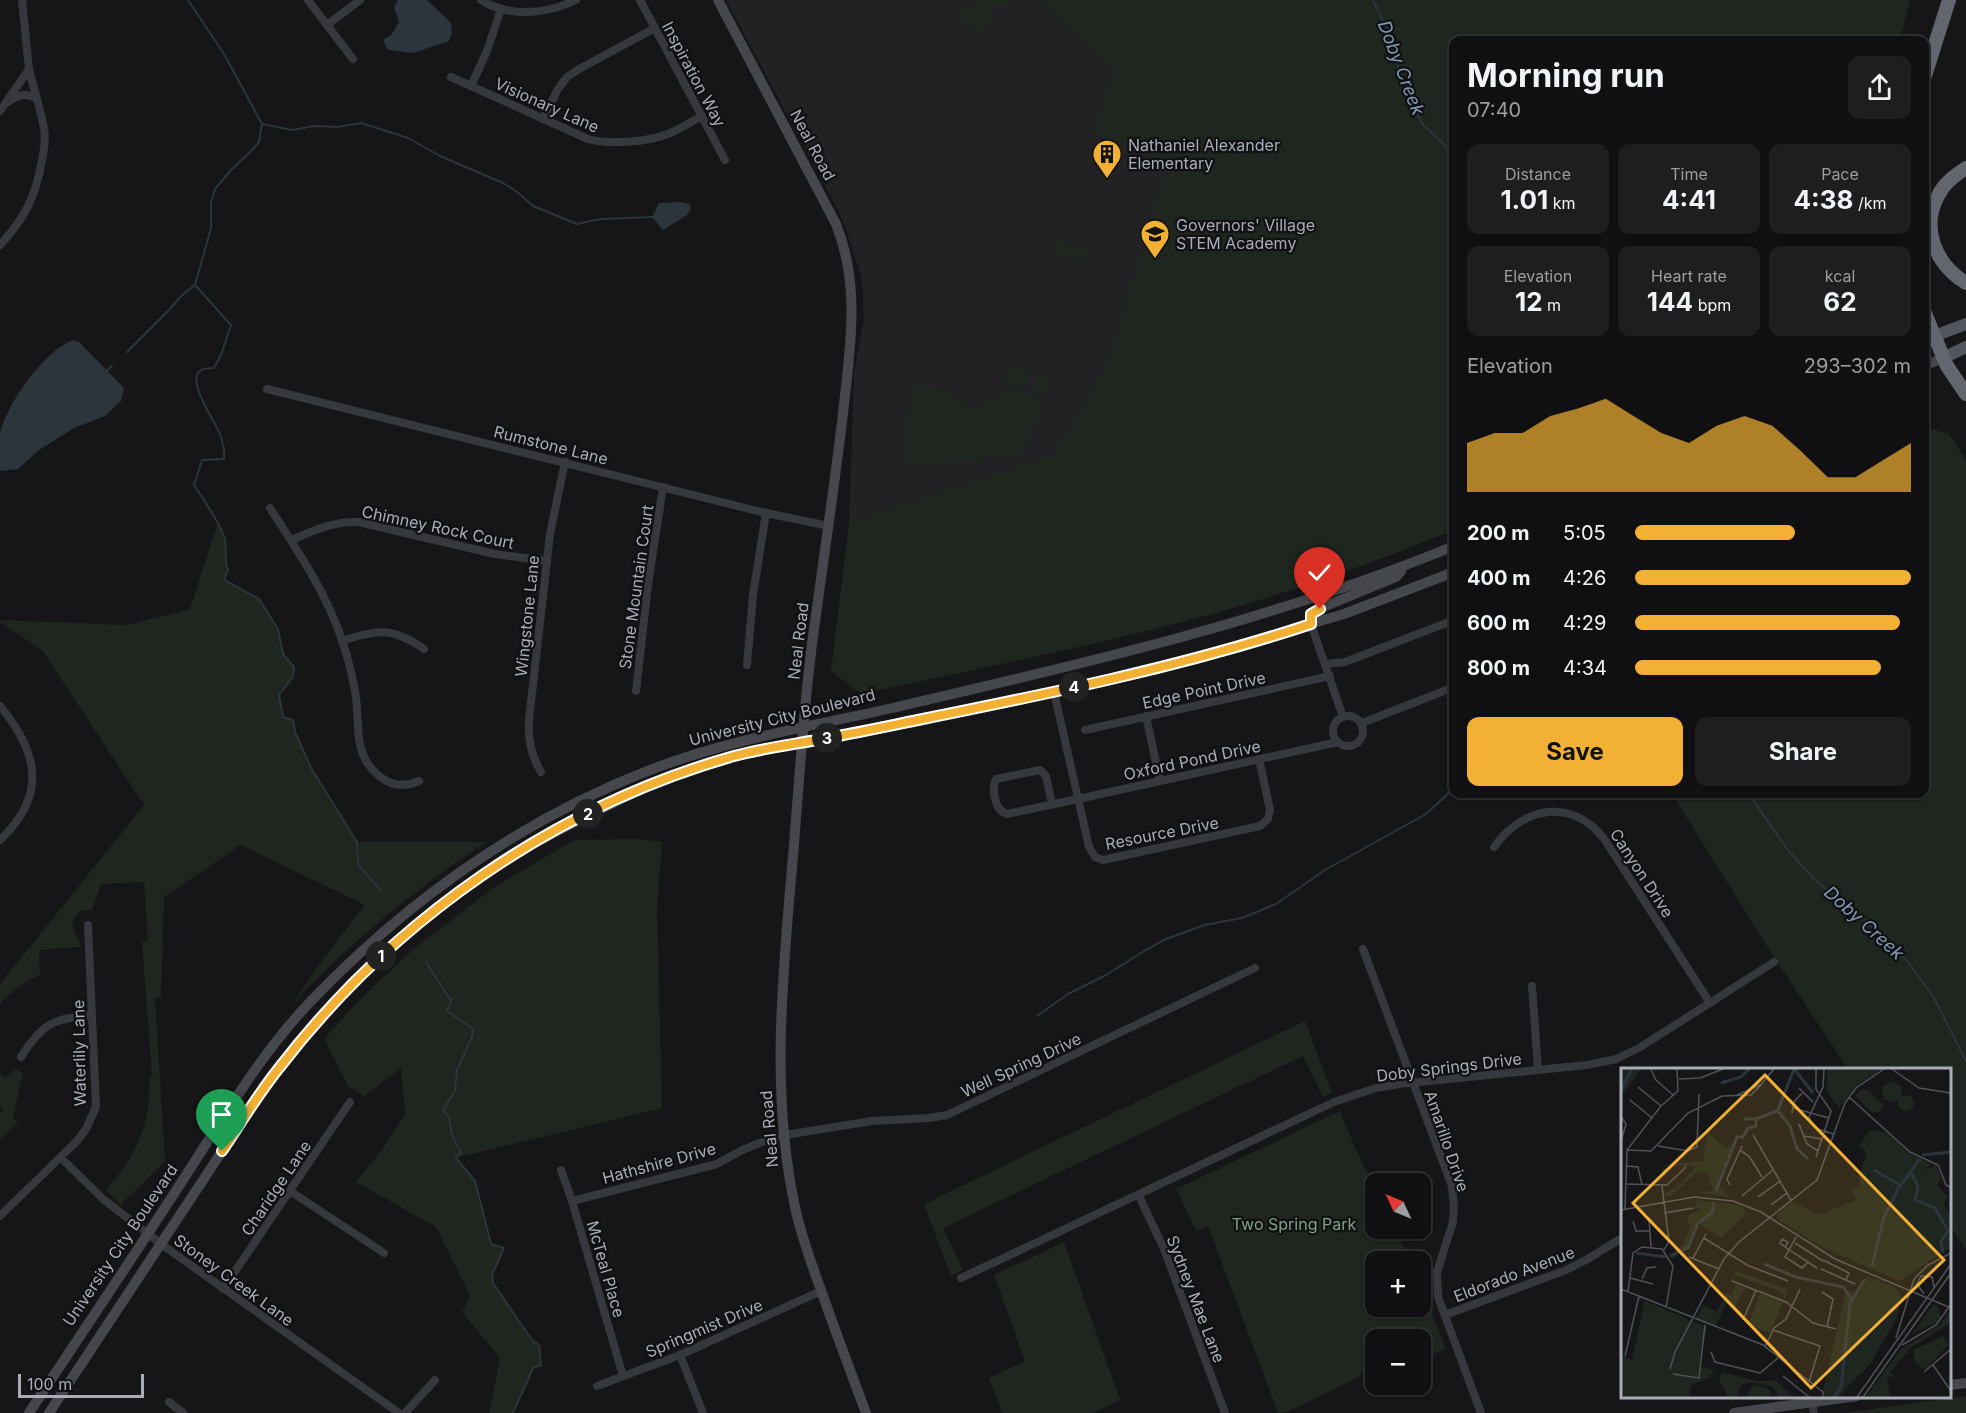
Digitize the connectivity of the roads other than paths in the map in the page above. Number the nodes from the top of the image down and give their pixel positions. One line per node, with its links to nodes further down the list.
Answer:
1 (22, 0): 14 (street)
2 (308, 0): 10 (street)
3 (360, 0): 10 (street)
4 (481, 0): 9 (street)
5 (576, 0): 9 (street)
6 (640, 0): 11 (street, Inspiration Way)
7 (718, 0): 37 (main road, Neal Road)
8 (1949, 0): 13 (highway)
9 (501, 9): 16 (street)
10 (327, 25): 12 (street)
11 (655, 28): 20 (street, Inspiration Way); 21 (street)
12 (353, 59)
13 (1929, 63)
14 (29, 69): 17 (street); 18 (street)
15 (451, 77): 16 (street, Visionary Lane)
16 (471, 86): 21 (street, Visionary Lane)
17 (37, 99): 18 (street); 24 (street)
18 (6, 103): 19 (street)
19 (0, 111)
20 (702, 116): 21 (street, Visionary Lane); 22 (street, Inspiration Way)
21 (543, 119)
22 (725, 160)
23 (1966, 168): 25 (highway)
24 (0, 245)
25 (1966, 283)
26 (1966, 324): 27 (main road)
27 (1929, 338): 29 (highway)
28 (1966, 348): 29 (main road)
29 (1943, 358): 30 (main road); 32 (highway)
30 (1929, 364)
31 (267, 389): 33 (street, Rumstone Lane)
32 (1966, 394)
33 (565, 462): 34 (street, Rumstone Lane); 40 (street, Wingstone Lane)
34 (663, 487): 36 (street, Rumstone Lane); 51 (street, Stone Mountain Court)
35 (270, 508): 38 (street)
36 (766, 513): 37 (street, Rumstone Lane); 48 (street)
37 (829, 526): 57 (main road, Neal Road)
38 (291, 540): 40 (street, Chimney Rock Court); 45 (street)
39 (1449, 548): 41 (main road, University City Boulevard)
40 (547, 561): 62 (street, Wingstone Lane)
41 (1406, 566): 44 (main road); 57 (main road, University City Boulevard)
42 (1449, 574): 44 (main road, University City Boulevard)
43 (1449, 622): 47 (street)
44 (1311, 624): 47 (street); 52 (main road, University City Boulevard)
45 (342, 641): 46 (street); 63 (street)
46 (424, 649)
47 (1324, 664): 49 (street)
48 (747, 665)
49 (1330, 676): 54 (street, Edge Point Drive); 55 (street)
50 (1449, 689): 56 (street)
51 (636, 691)
52 (1054, 692): 59 (main road, University City Boulevard); 65 (street, Resource Drive)
53 (0, 706): 67 (street)
54 (1146, 717): 58 (street, Edge Point Drive); 64 (street)
55 (1343, 717): 56 (street); 60 (street)
56 (1362, 723): 60 (street, Oxford Pond Drive)
57 (804, 726): 59 (main road, Neal Road); 87 (main road, University City Boulevard)
58 (1085, 730)
59 (803, 742): 80 (main road, Neal Road); 89 (main road, University City Boulevard)
60 (1338, 742): 61 (street, Oxford Pond Drive)
61 (1259, 759): 64 (street, Oxford Pond Drive); 65 (street, Resource Drive)
62 (541, 772)
63 (419, 781)
64 (1160, 781): 65 (street, Oxford Pond Drive)
65 (1078, 799): 66 (street, Oxford Pond Drive)
66 (1052, 804): 66 (street, Oxford Pond Drive)
67 (0, 840)
68 (1494, 847): 74 (street, Canyon Drive)
69 (88, 925): 75 (street, Waterlily Lane)
70 (1363, 949): 78 (street, Amarillo Drive)
71 (1774, 962): 74 (street, Doby Springs Drive)
72 (1255, 968): 80 (street, Well Spring Drive)
73 (1532, 986): 77 (street)
74 (1710, 1003): 77 (street, Doby Springs Drive)
75 (92, 1015): 76 (street); 81 (street, Waterlily Lane)
76 (21, 1057)
77 (1538, 1070): 78 (street, Doby Springs Drive)
78 (1413, 1082): 84 (street, Doby Springs Drive); 94 (street, Amarillo Drive)
79 (350, 1102): 83 (street, Charidge Lane)
80 (785, 1136): 85 (street, Hathshire Drive); 93 (main road, Neal Road)
81 (61, 1158): 86 (street, Waterlily Lane); 87 (street, Stoney Creek Lane)
82 (561, 1170): 85 (street, McTeal Place)
83 (290, 1191): 90 (street); 92 (street, Charidge Lane)
84 (1139, 1196): 91 (street, Doby Springs Drive); 111 (street, Sydney Mae Lane)
85 (572, 1201): 96 (street, McTeal Place)
86 (0, 1216)
87 (148, 1234): 89 (street, Stoney Creek Lane); 104 (main road, University City Boulevard)
88 (1621, 1239): 94 (street, Eldorado Avenue)
89 (161, 1244): 92 (street, Stoney Creek Lane); 105 (main road, University City Boulevard)
90 (384, 1253)
91 (961, 1278)
92 (223, 1289): 107 (street, Stoney Creek Lane)
93 (821, 1291): 95 (street, Springmist Drive); 110 (main road, Neal Road)
94 (1444, 1315): 112 (street, Amarillo Drive)
95 (680, 1355): 96 (street, Springmist Drive); 109 (street)
96 (623, 1376): 100 (street, Springmist Drive)
97 (435, 1380): 108 (street)
98 (1966, 1383): 99 (main road)
99 (1951, 1385)
100 (597, 1386)
101 (1850, 1398): 103 (main road)
102 (169, 1402): 106 (street)
103 (1813, 1408): 113 (main road)
104 (29, 1413)
105 (49, 1413)
106 (183, 1413)
107 (399, 1413)
108 (405, 1413)
109 (703, 1413)
110 (866, 1413)
111 (1225, 1413)
112 (1481, 1413)
113 (1734, 1413)

